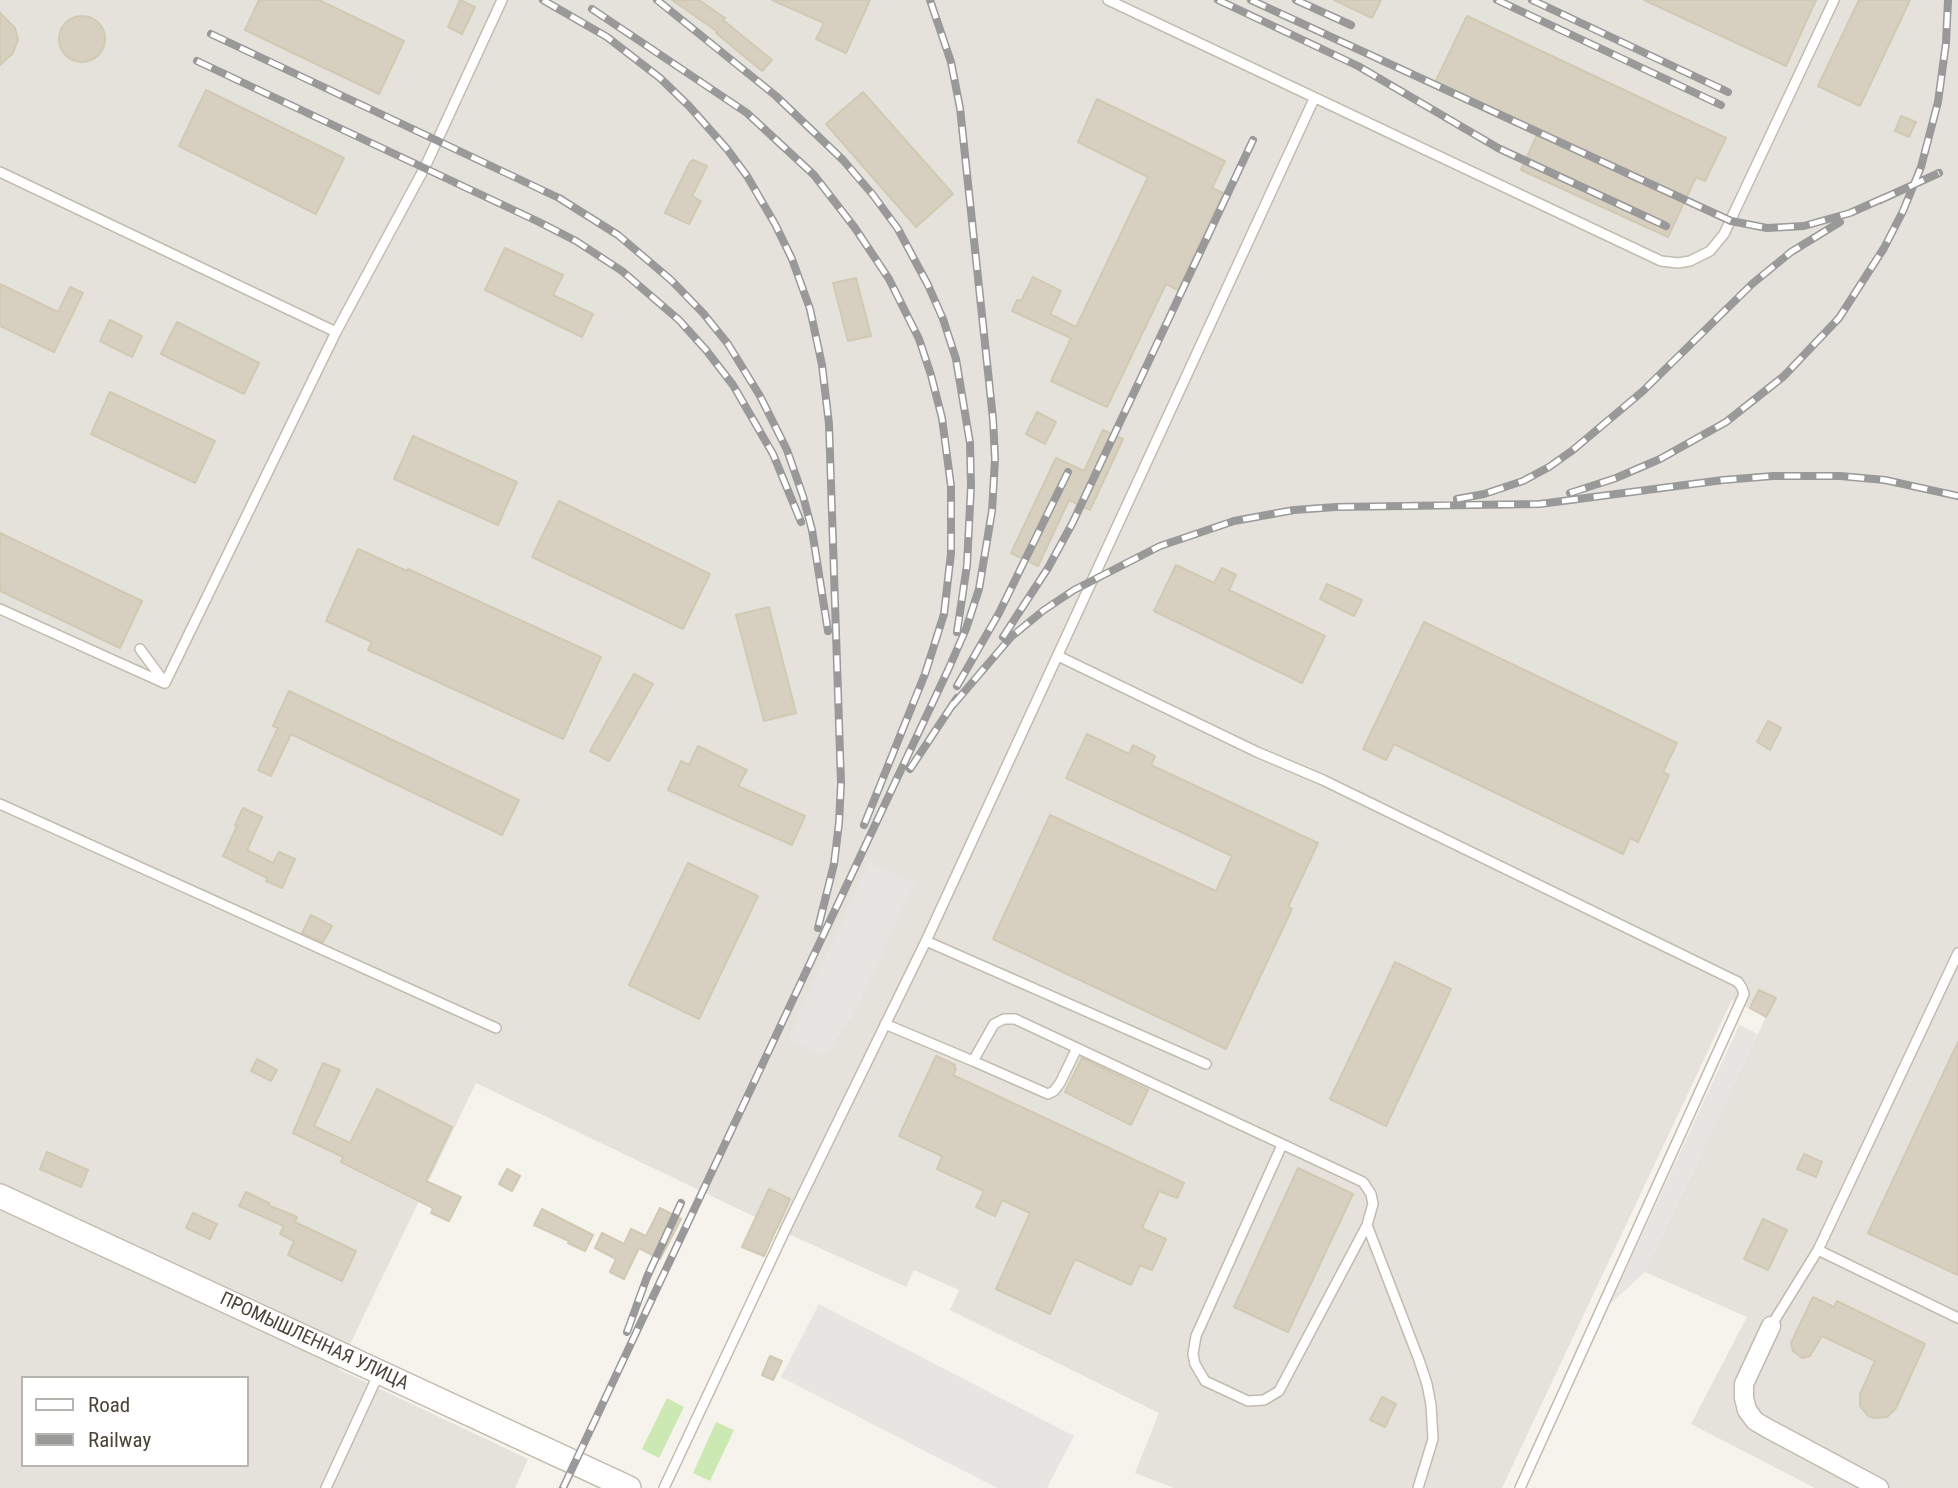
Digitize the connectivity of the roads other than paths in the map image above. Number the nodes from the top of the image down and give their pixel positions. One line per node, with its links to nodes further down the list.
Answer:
1 (502, 0): 6 (lane)
2 (1108, 0): 4 (lane)
3 (1834, 0): 4 (lane)
4 (1314, 99): 9 (lane)
5 (0, 172): 6 (lane)
6 (336, 332): 10 (lane)
7 (0, 609): 10 (lane)
8 (140, 649): 10 (lane)
9 (1058, 656): 12 (lane); 30 (lane)
10 (165, 683)
11 (0, 804): 15 (lane)
12 (926, 941): 14 (lane); 18 (lane)
13 (1958, 953): 22 (lane)
14 (886, 1024): 17 (lane); 28 (lane)
15 (496, 1028)
16 (1077, 1048): 17 (lane); 17 (lane); 19 (lane)
17 (973, 1061)
18 (1206, 1064)
19 (1282, 1145): 21 (lane); 21 (lane)
20 (0, 1196): 25 (street, ПРОМЫШЛЕННАЯ УЛИЦА)
21 (1367, 1226): 29 (lane)
22 (1818, 1250): 23 (lane); 24 (lane)
23 (1958, 1318)
24 (1771, 1326): 31 (street)
25 (379, 1372): 26 (lane); 27 (street, ПРОМЫШЛЕННАЯ УЛИЦА)
26 (326, 1488)
27 (629, 1488)
28 (664, 1488)
29 (1418, 1488)
30 (1520, 1488)
31 (1879, 1488)

